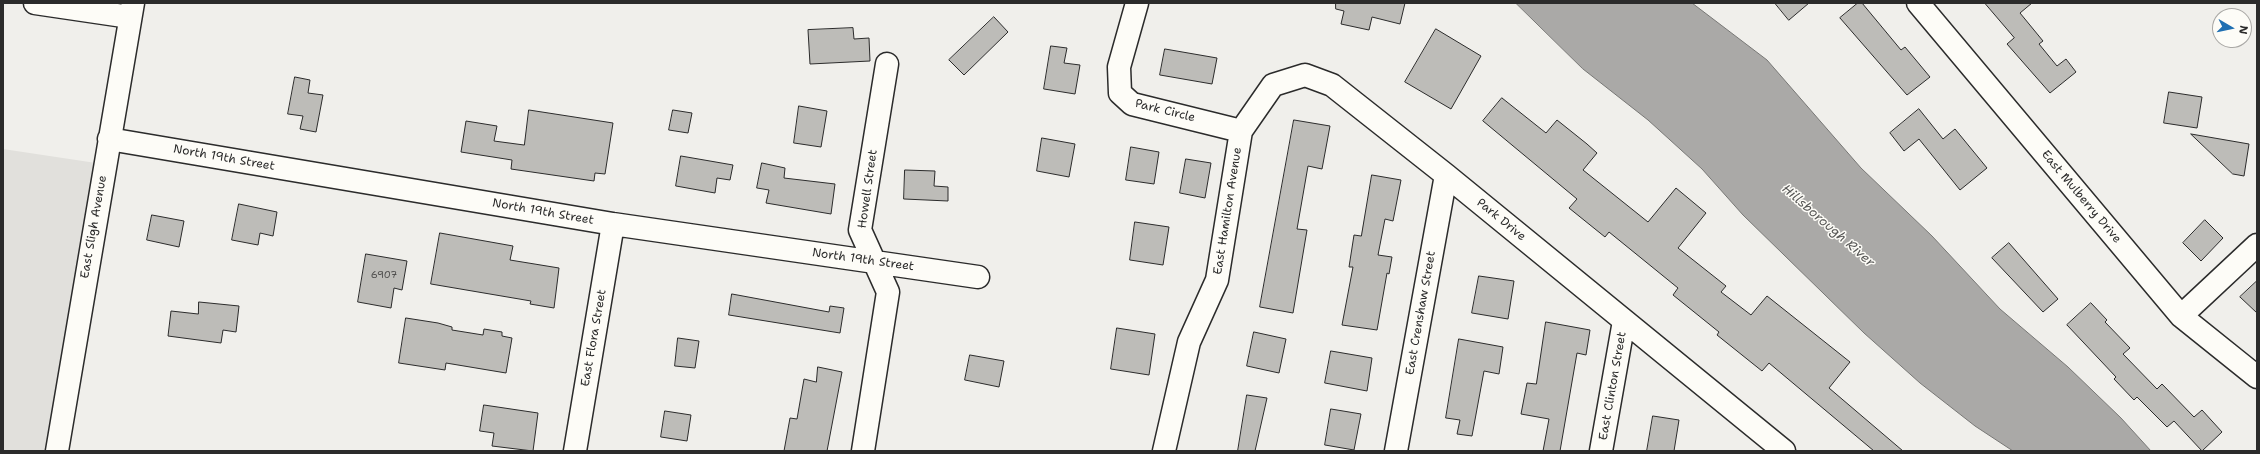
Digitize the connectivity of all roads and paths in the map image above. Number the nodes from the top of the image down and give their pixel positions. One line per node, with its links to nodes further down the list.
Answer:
1 (35, 3): 4 (street)
2 (1137, 3): 6 (street, Park Circle)
3 (1918, 3): 13 (street, East Mulberry Drive)
4 (131, 10): 7 (street, East Sligh Avenue)
5 (887, 64): 11 (street, Howell Street)
6 (1241, 131): 8 (street, Park Drive); 19 (street, East Hamilton Avenue)
7 (109, 139): 9 (street, North 19th Street); 16 (street, East Sligh Avenue)
8 (1446, 175): 14 (street, Park Drive); 20 (street, East Crenshaw Street)
9 (613, 224): 11 (street, North 19th Street); 17 (street, East Flora Street)
10 (2257, 245): 13 (street)
11 (874, 261): 12 (street, North 19th Street); 18 (street, Howell Street)
12 (978, 277)
13 (2181, 316): 15 (street, East Mulberry Drive)
14 (1624, 321): 21 (street, East Clinton Street); 22 (street, Park Drive)
15 (2257, 377)
16 (56, 451)
17 (575, 451)
18 (863, 451)
19 (1164, 451)
20 (1396, 451)
21 (1601, 451)
22 (1784, 451)

